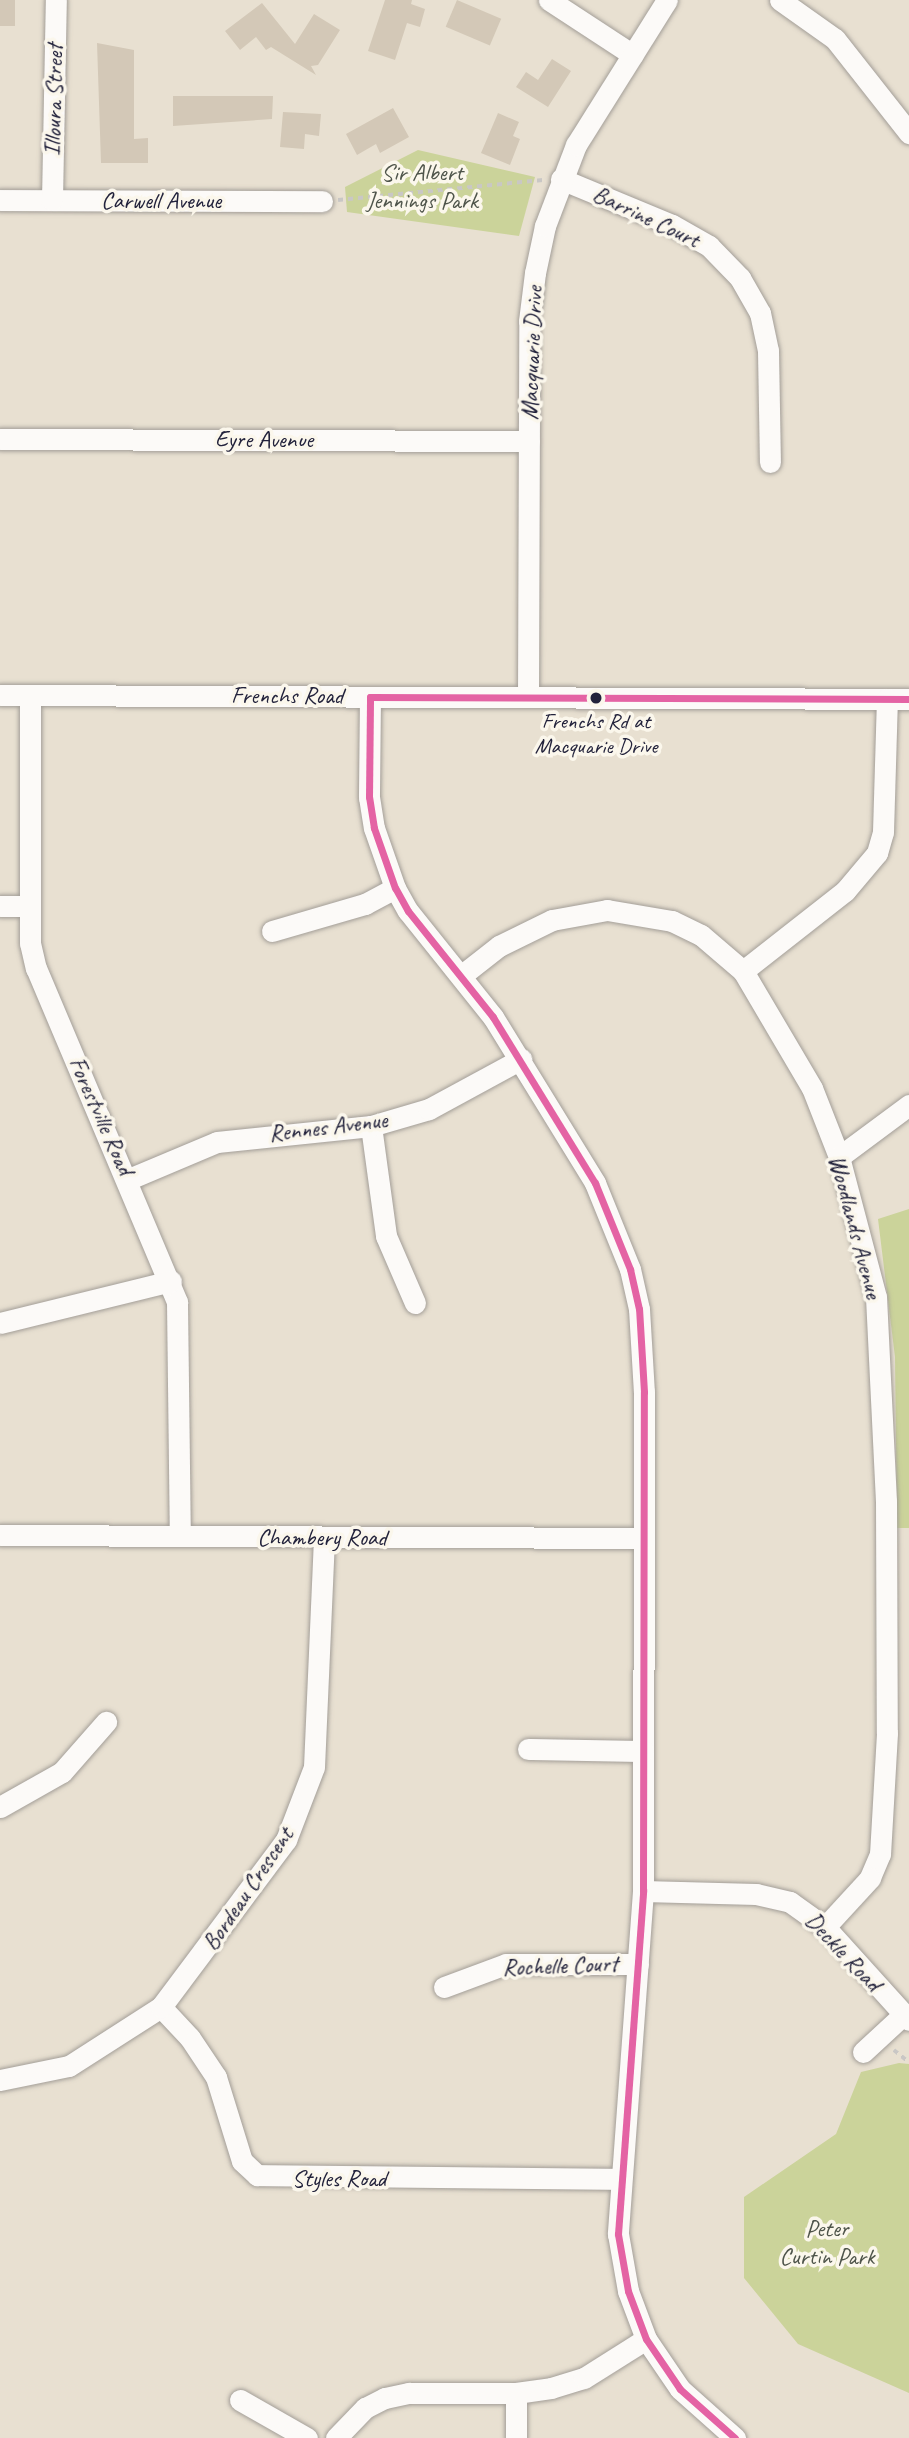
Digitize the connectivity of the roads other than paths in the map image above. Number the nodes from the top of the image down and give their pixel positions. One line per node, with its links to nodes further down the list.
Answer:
1 (56, 0): 9 (street, Illoura Street)
2 (549, 0): 5 (street)
3 (667, 0): 5 (street, Macquarie Drive)
4 (780, 0): 6 (street)
5 (633, 55): 7 (street, Macquarie Drive)
6 (909, 133)
7 (561, 179): 12 (street, Macquarie Drive); 13 (street, Barrine Court)
8 (0, 200): 9 (street, Carwell Avenue)
9 (52, 200): 10 (street, Carwell Avenue)
10 (322, 201)
11 (0, 439): 12 (street, Eyre Avenue)
12 (529, 442): 17 (street, Macquarie Drive)
13 (770, 462)
14 (0, 695): 15 (street, Frenchs Road)
15 (30, 695): 16 (street, Frenchs Road); 22 (street, Forestville Road)
16 (370, 697): 17 (street, Frenchs Road); 20 (street)
17 (528, 697): 18 (street, Frenchs Road)
18 (887, 699): 19 (street, Frenchs Road); 24 (street)
19 (909, 699)
20 (395, 888): 23 (street); 25 (street)
21 (0, 906): 22 (street)
22 (28, 906): 30 (street, Forestville Road)
23 (272, 931)
24 (743, 971): 25 (street, Woodlands Avenue); 29 (street, Woodlands Avenue)
25 (462, 975): 26 (street)
26 (521, 1059): 28 (street, Rennes Avenue); 36 (street)
27 (909, 1105): 29 (street)
28 (371, 1126): 30 (street, Rennes Avenue); 32 (street)
29 (839, 1157): 43 (street, Woodlands Avenue)
30 (129, 1179): 31 (street, Forestville Road)
31 (171, 1281): 33 (street); 35 (street, Forestville Road)
32 (415, 1303)
33 (0, 1323)
34 (0, 1535): 35 (street, Chambery Road)
35 (180, 1536): 37 (street, Chambery Road)
36 (644, 1538): 37 (street, Chambery Road); 40 (street)
37 (324, 1539): 46 (street, Bordeau Crescent)
38 (106, 1722): 41 (street)
39 (528, 1749): 40 (street)
40 (643, 1751): 42 (street)
41 (0, 1807)
42 (643, 1891): 43 (street, Deckle Road); 44 (street)
43 (825, 1927): 47 (street, Deckle Road)
44 (638, 1964): 45 (street, Rochelle Court); 50 (street)
45 (444, 1987)
46 (161, 2007): 49 (street, Bordeau Crescent); 50 (street, Styles Road)
47 (905, 2018): 48 (street)
48 (863, 2052)
49 (0, 2080)
50 (620, 2179): 51 (street)
51 (646, 2339): 52 (street); 57 (street)
52 (516, 2393): 55 (street); 56 (street)
53 (240, 2400): 54 (street)
54 (307, 2438)
55 (336, 2438)
56 (516, 2438)
57 (735, 2438)

